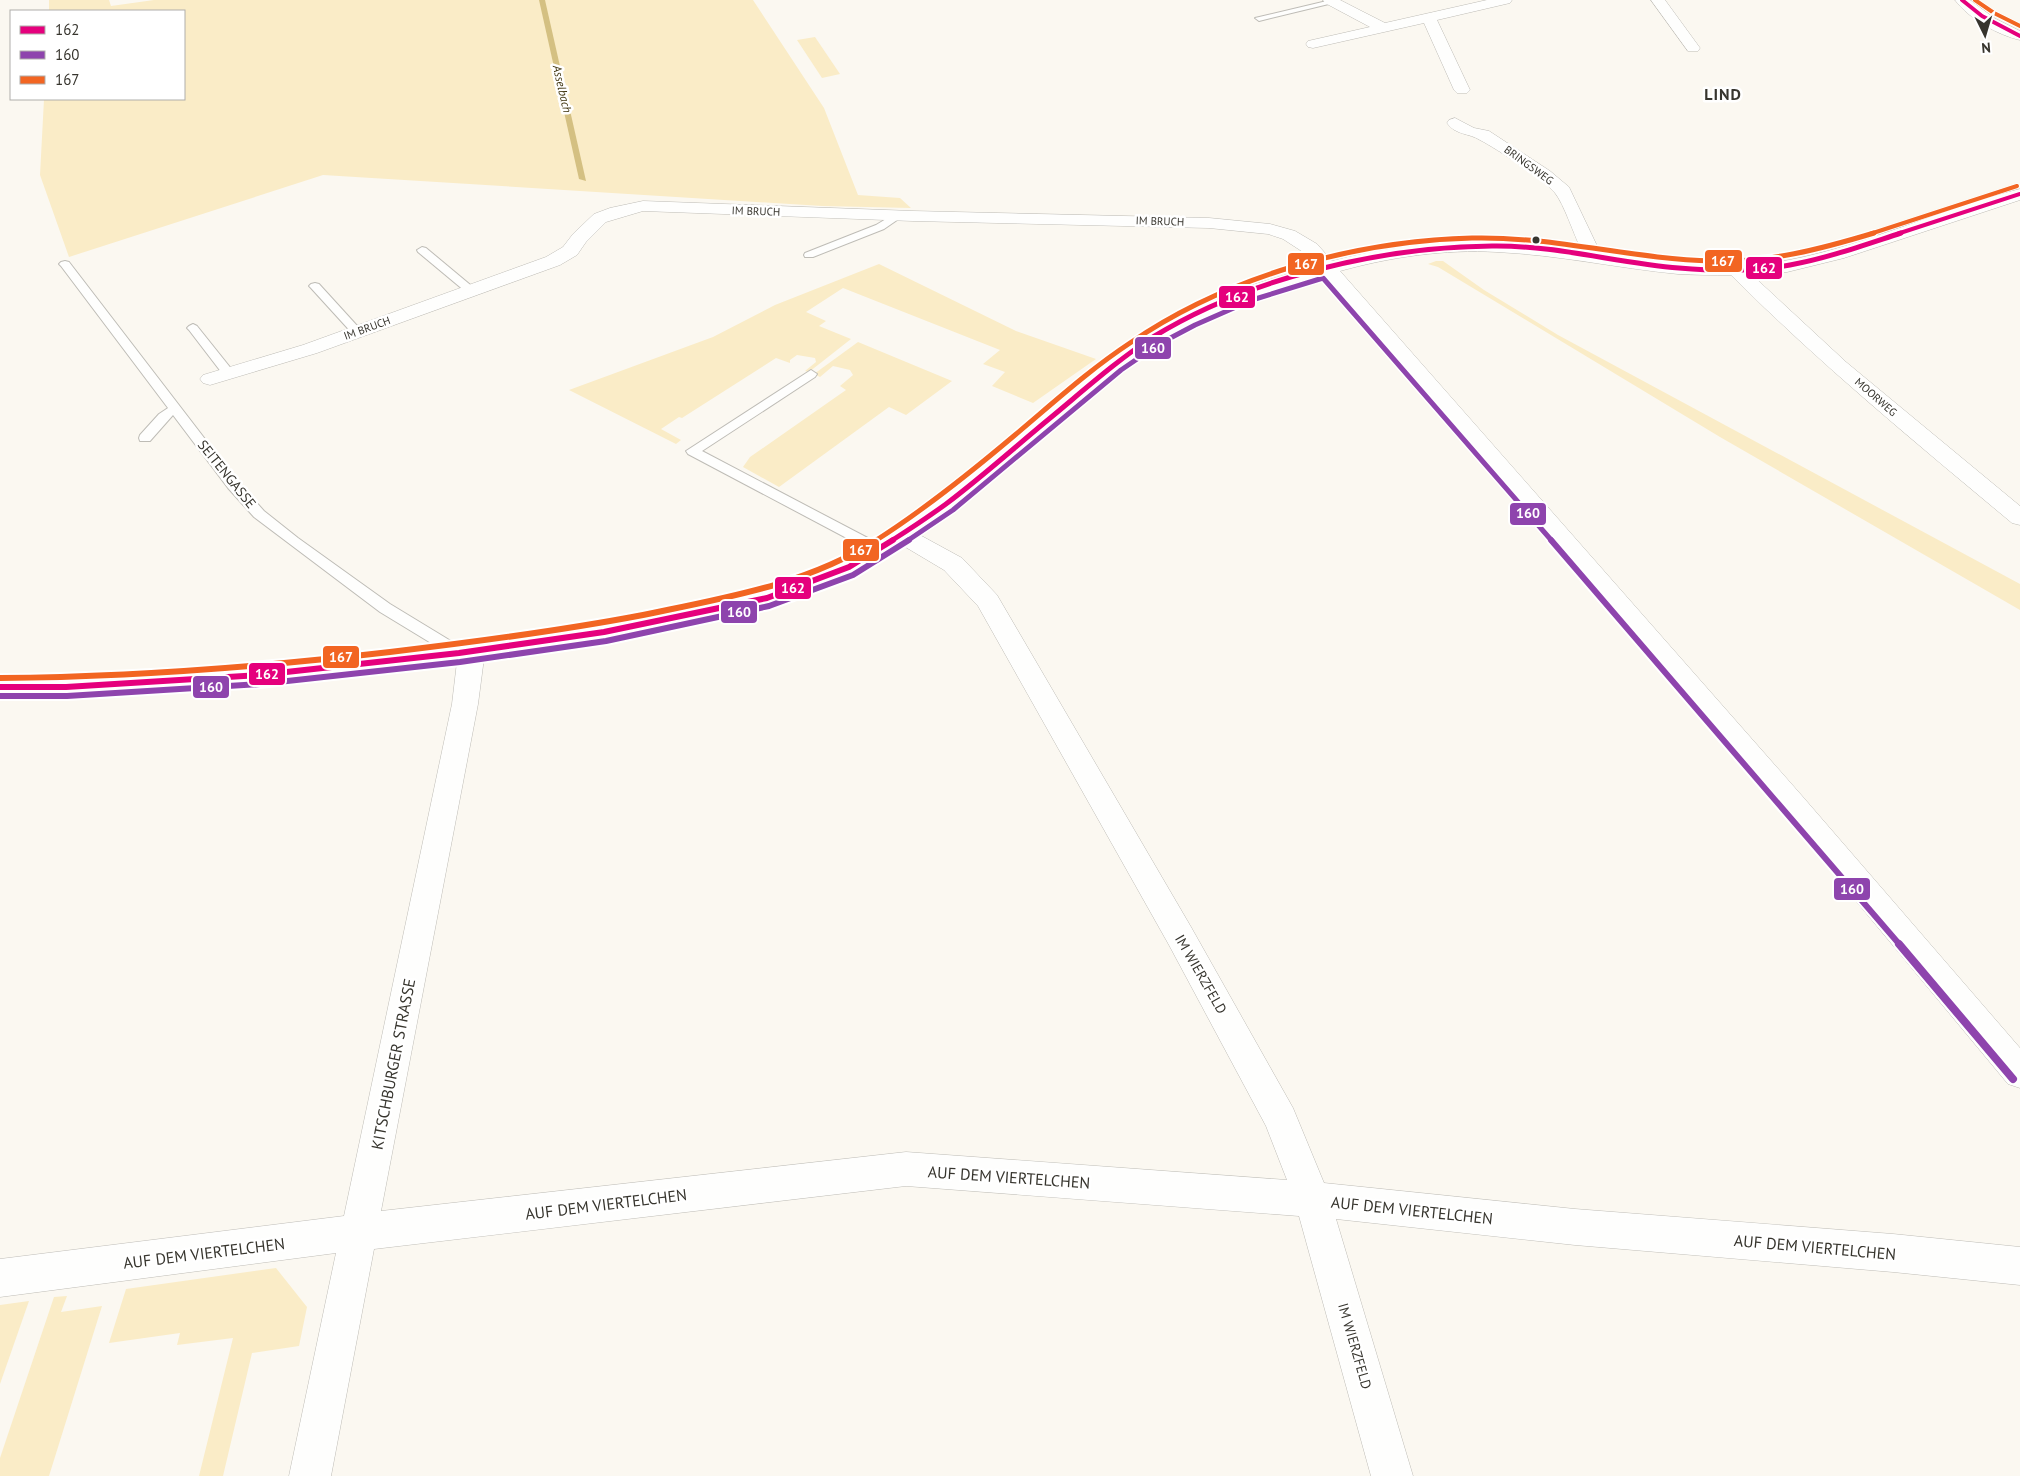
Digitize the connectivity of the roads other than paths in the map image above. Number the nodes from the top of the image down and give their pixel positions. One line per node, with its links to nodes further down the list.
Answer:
1 (1437, 0): 6 (street)
2 (1505, 0): 6 (street)
3 (1658, 0): 12 (street)
4 (1962, 0): 10 (street)
5 (1331, 1): 8 (lane); 9 (street)
6 (1459, 11): 7 (street)
7 (1429, 17): 9 (street); 13 (street)
8 (1259, 18)
9 (1381, 27): 11 (street)
10 (2020, 36)
11 (1313, 44)
12 (1693, 48)
13 (1462, 90)
14 (1455, 123): 19 (street, BRINGSWEG)
15 (2020, 194): 22 (street)
16 (896, 216): 18 (lane); 21 (street, IM BRUCH); 24 (street, IM BRUCH)
17 (422, 250): 24 (lane)
18 (809, 255)
19 (1594, 258): 21 (street); 22 (street)
20 (65, 264): 30 (lane, SEITENGASSE)
21 (1326, 268): 33 (street); 36 (street, IM BRUCH)
22 (1736, 270): 32 (street, MOORWEG)
23 (315, 286): 26 (lane)
24 (470, 290): 26 (street, IM BRUCH)
25 (193, 328): 27 (lane)
26 (356, 332): 27 (street, IM BRUCH)
27 (229, 374): 29 (street, IM BRUCH)
28 (811, 374): 33 (lane)
29 (210, 379)
30 (175, 408): 31 (lane); 34 (lane, SEITENGASSE)
31 (145, 438)
32 (2020, 518)
33 (890, 542): 34 (street); 37 (street, IM WIERZFELD)
34 (465, 652): 35 (street); 38 (street, KITSCHBURGER STRASSE)
35 (0, 687)
36 (2020, 1073)
37 (1312, 1199): 38 (street, AUF DEM VIERTELCHEN); 39 (street, AUF DEM VIERTELCHEN); 42 (street, IM WIERZFELD)
38 (360, 1232): 40 (street, AUF DEM VIERTELCHEN); 41 (street, KITSCHBURGER STRASSE)
39 (2020, 1266)
40 (0, 1278)
41 (310, 1476)
42 (1392, 1476)

